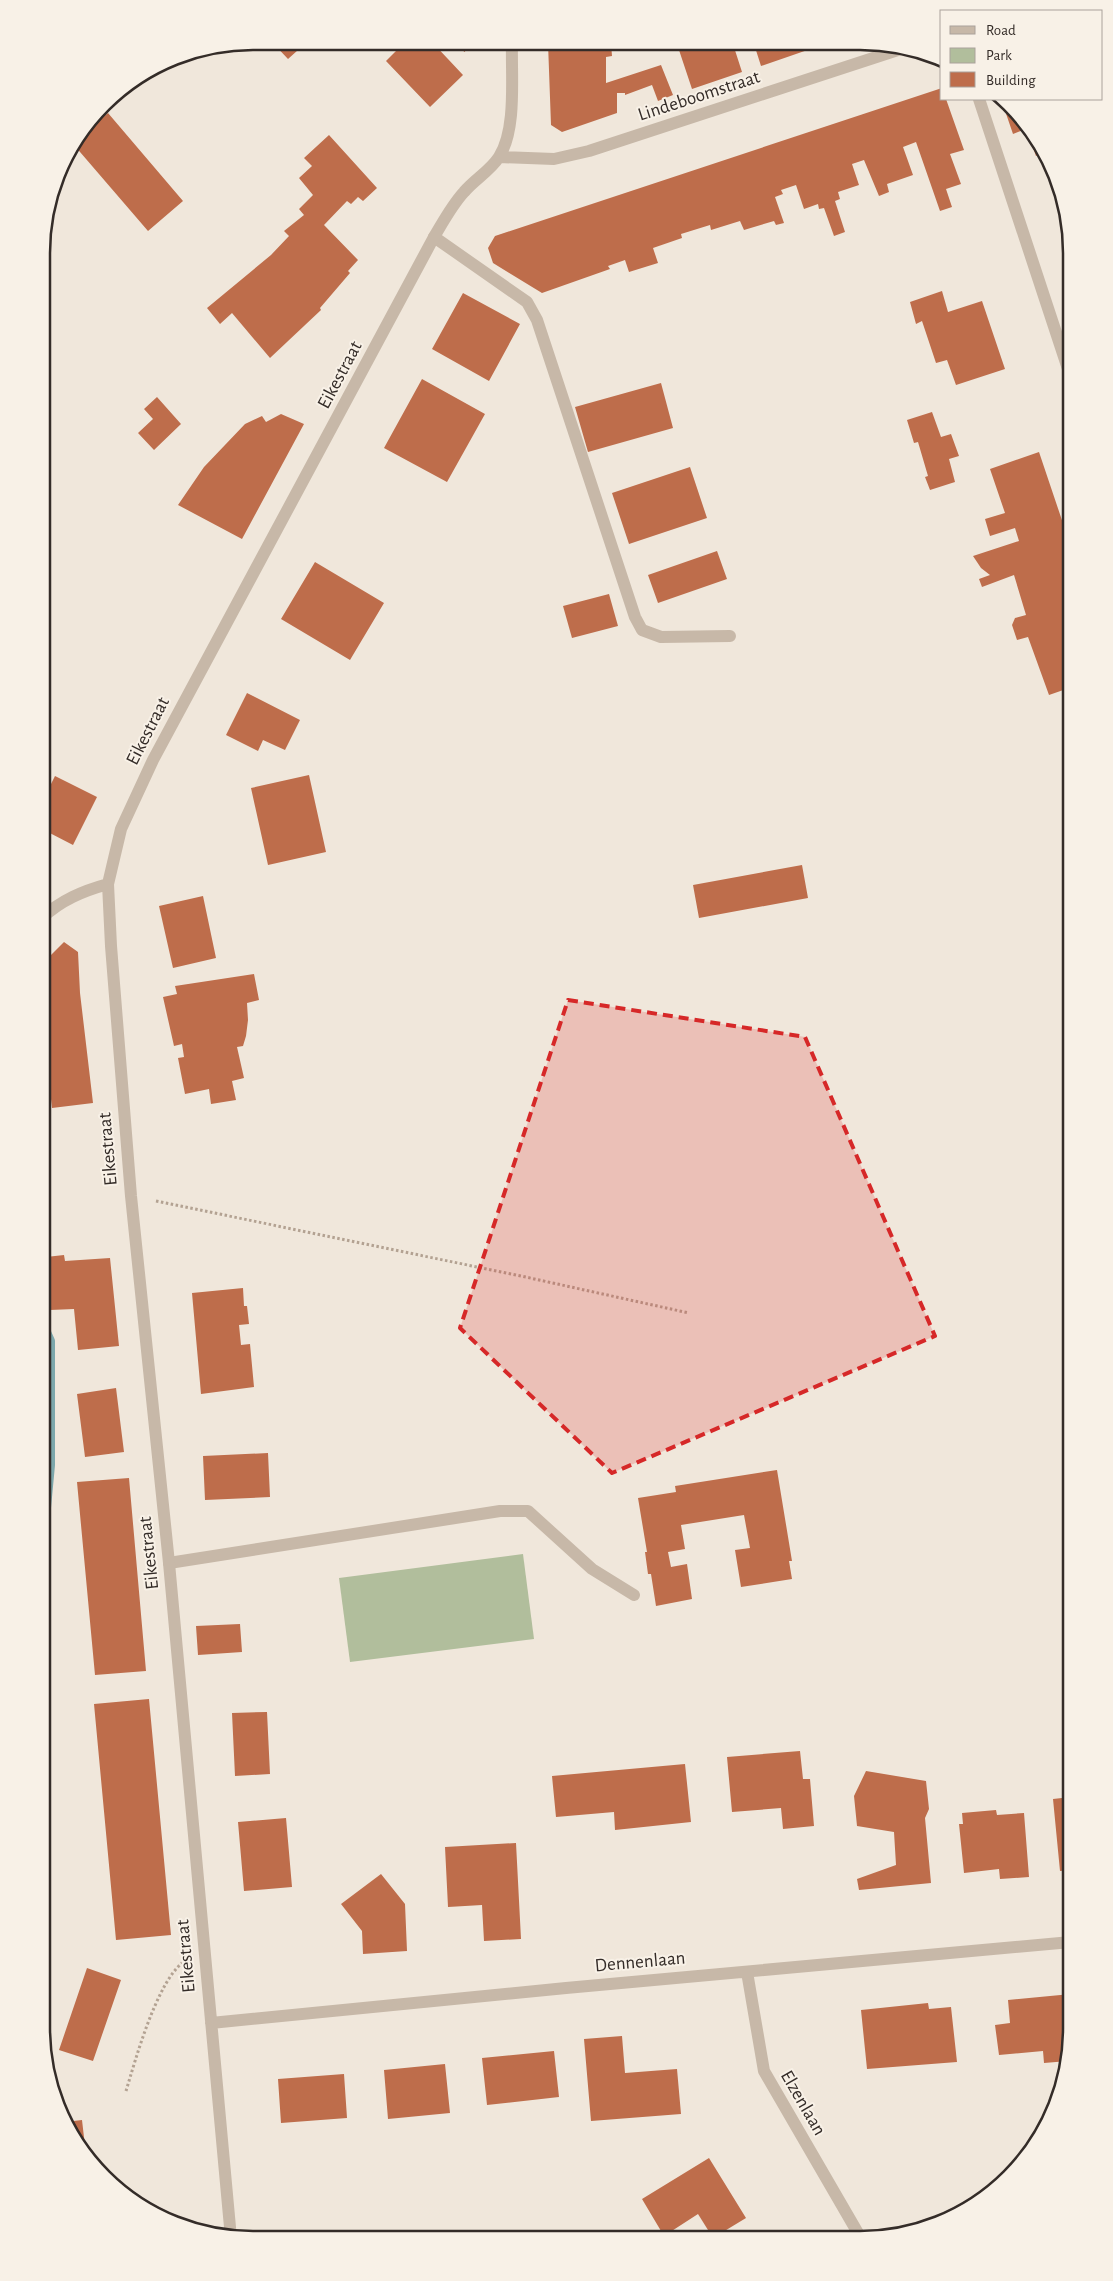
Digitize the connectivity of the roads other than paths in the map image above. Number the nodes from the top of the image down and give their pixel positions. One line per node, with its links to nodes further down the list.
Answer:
1 (512, 50): 4 (street, Eikestraat)
2 (890, 52): 4 (street, Lindeboomstraat)
3 (979, 100): 6 (street)
4 (499, 156): 5 (street, Eikestraat)
5 (434, 237): 7 (street); 8 (street, Eikestraat)
6 (1063, 354)
7 (730, 636)
8 (108, 884): 9 (street); 10 (street, Eikestraat)
9 (50, 910)
10 (169, 1562): 11 (street); 14 (street, Eikestraat)
11 (634, 1595)
12 (1063, 1943): 13 (street, Dennenlaan)
13 (747, 1972): 14 (street, Dennenlaan); 16 (street, Elzenlaan)
14 (211, 2023): 15 (street, Eikestraat)
15 (230, 2230)
16 (857, 2231)

